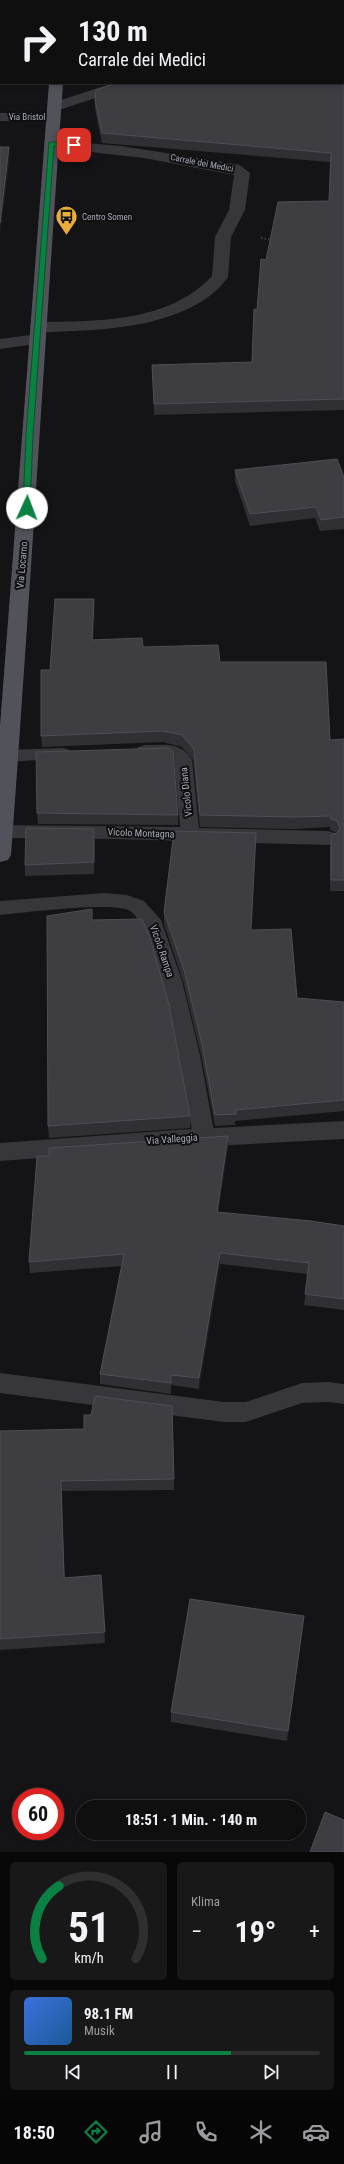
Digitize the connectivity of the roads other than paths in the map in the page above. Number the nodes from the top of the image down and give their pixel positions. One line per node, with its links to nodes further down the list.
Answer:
1 (56, 84): 3 (main road, Via Locarno)
2 (124, 84): 3 (street, Via Bristol)
3 (54, 112): 4 (street, Via Bristol); 5 (main road, Via Locarno)
4 (0, 117)
5 (51, 144): 6 (main road, Via Locarno); 6 (street, Carrale dei Medici)
6 (37, 333): 7 (street); 8 (main road, Via Locarno)
7 (0, 344)
8 (4, 735): 11 (main road, Via Locarno)
9 (124, 751): 14 (lane, Vicolo Diana)
10 (77, 753): 11 (lane)
11 (7, 756): 12 (main road, Via Locarno)
12 (2, 812): 13 (main road, Via Locarno)
13 (2, 832): 14 (lane, Vicolo Montagna); 16 (main road, Via Locarno)
14 (190, 834): 15 (lane, Vicolo Montagna)
15 (328, 838)
16 (0, 854)
17 (0, 908): 19 (lane, Vicolo Rampa)
18 (344, 1130): 19 (street, Via Valleggia)
19 (204, 1137): 20 (street, Via Valleggia)
20 (0, 1152)
21 (0, 1383): 22 (lane)
22 (344, 1394)

